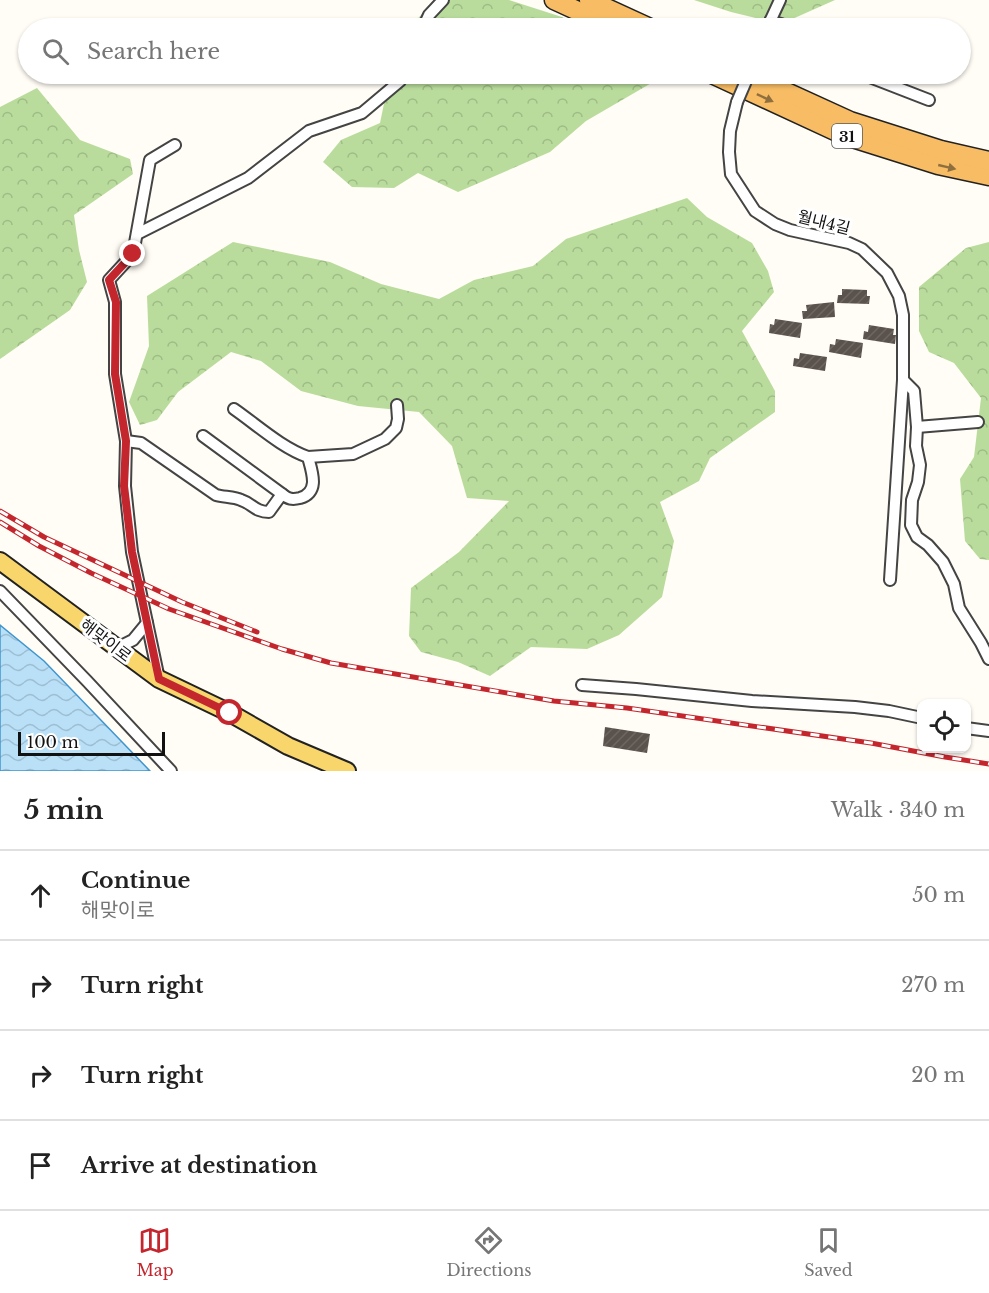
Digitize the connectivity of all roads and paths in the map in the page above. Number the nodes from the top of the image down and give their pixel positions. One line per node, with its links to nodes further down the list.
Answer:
1 (444, 0): 5 (street)
2 (554, 0): 6 (highway)
3 (589, 0): 7 (highway)
4 (780, 0): 8 (street)
5 (428, 18)
6 (593, 18)
7 (628, 18)
8 (772, 18)
9 (396, 84): 18 (street)
10 (734, 84): 17 (highway, 31, one-way to 17)
11 (744, 84): 19 (street, 월내4길, bridge)
12 (770, 84): 16 (highway, 31)
13 (888, 84): 14 (street)
14 (929, 100)
15 (175, 145): 18 (street)
16 (989, 161)
17 (989, 176)
18 (137, 234): 25 (street)
19 (903, 380): 23 (street); 29 (street, 월내4길)
20 (397, 405): 26 (street)
21 (234, 409): 26 (street)
22 (978, 422): 23 (street)
23 (917, 427): 33 (street)
24 (203, 436): 27 (street)
25 (126, 441): 27 (street); 31 (street)
26 (308, 457): 27 (street)
27 (282, 494)
28 (0, 561): 32 (main road, 해맞이로)
29 (890, 580)
30 (0, 591): 39 (street)
31 (147, 623): 32 (street); 34 (street)
32 (117, 648): 34 (main road, 해맞이로)
33 (989, 659)
34 (159, 679): 40 (main road, 해맞이로)
35 (582, 685): 36 (street)
36 (917, 717)
37 (971, 729): 38 (street)
38 (989, 731)
39 (171, 771)
40 (347, 771)

